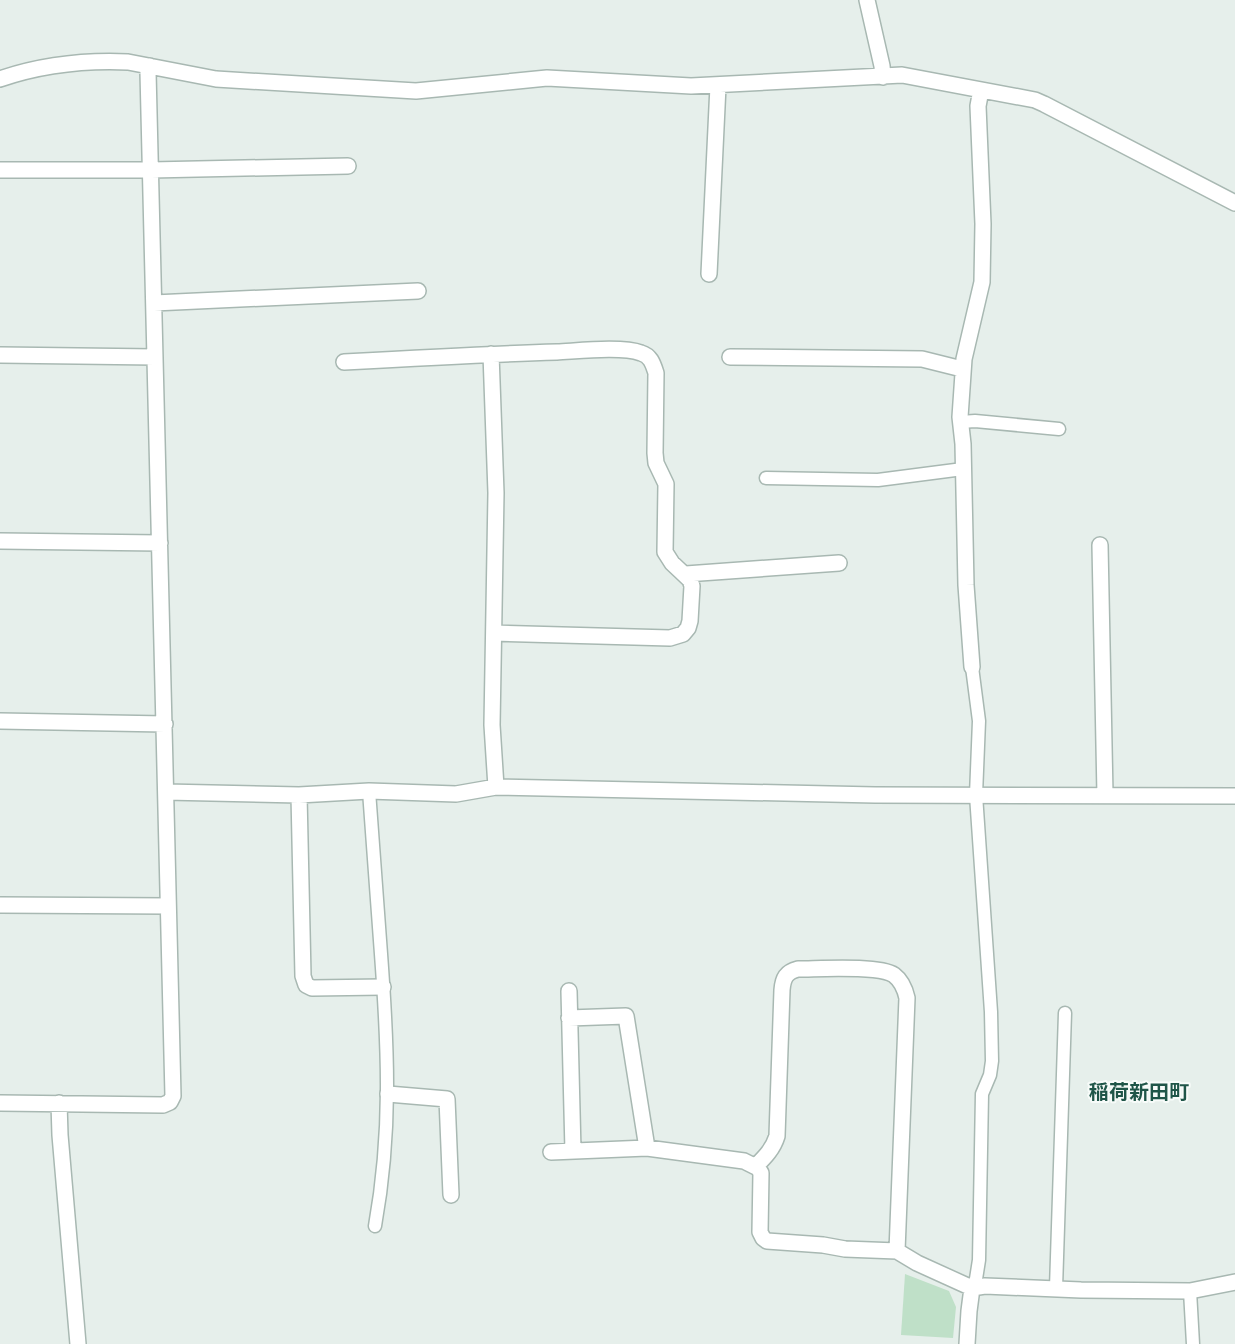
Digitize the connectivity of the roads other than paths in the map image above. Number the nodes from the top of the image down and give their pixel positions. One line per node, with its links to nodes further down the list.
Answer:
1 (867, 0): 3 (street)
2 (150, 66): 4 (street); 5 (street); 9 (street)
3 (883, 77): 5 (street); 6 (street)
4 (0, 78)
5 (718, 86): 11 (street)
6 (981, 90): 10 (street); 19 (street)
7 (348, 166): 9 (street)
8 (0, 170): 9 (street)
9 (151, 170): 13 (street)
10 (1235, 204)
11 (709, 274)
12 (418, 291): 13 (street)
13 (154, 303): 16 (street)
14 (491, 354): 18 (street); 28 (street); 29 (street)
15 (0, 355): 16 (street)
16 (155, 357): 25 (street)
17 (730, 357): 19 (street)
18 (344, 362)
19 (962, 369): 20 (street)
20 (961, 422): 21 (lane); 22 (street)
21 (1059, 430)
22 (963, 469): 23 (lane); 30 (street)
23 (766, 478)
24 (0, 541): 25 (street)
25 (160, 543): 32 (street)
26 (1100, 545): 38 (street)
27 (839, 563): 28 (street)
28 (686, 574): 29 (street)
29 (494, 633): 33 (street)
30 (972, 667): 37 (lane)
31 (0, 722): 32 (street)
32 (165, 724): 35 (street)
33 (496, 787): 34 (street); 37 (street)
34 (369, 791): 36 (street); 42 (lane)
35 (166, 792): 36 (street); 41 (street)
36 (299, 794): 42 (street)
37 (976, 795): 38 (street); 57 (lane)
38 (1105, 795): 39 (street)
39 (1235, 796)
40 (0, 905): 41 (street)
41 (168, 906): 48 (street)
42 (383, 987): 46 (lane)
43 (569, 991): 45 (street)
44 (1065, 1013): 58 (lane)
45 (569, 1018): 49 (street); 50 (street)
46 (388, 1094): 53 (street); 54 (lane)
47 (0, 1102): 48 (street)
48 (59, 1103): 60 (street)
49 (646, 1148): 50 (street); 52 (street)
50 (572, 1151): 51 (street)
51 (551, 1152)
52 (756, 1166): 55 (street); 55 (street)
53 (451, 1195)
54 (375, 1226)
55 (897, 1251): 57 (street)
56 (1235, 1282): 59 (street)
57 (972, 1288): 58 (street); 61 (street)
58 (1056, 1288): 59 (street)
59 (1190, 1291): 62 (lane)
60 (78, 1344)
61 (966, 1344)
62 (1194, 1344)

